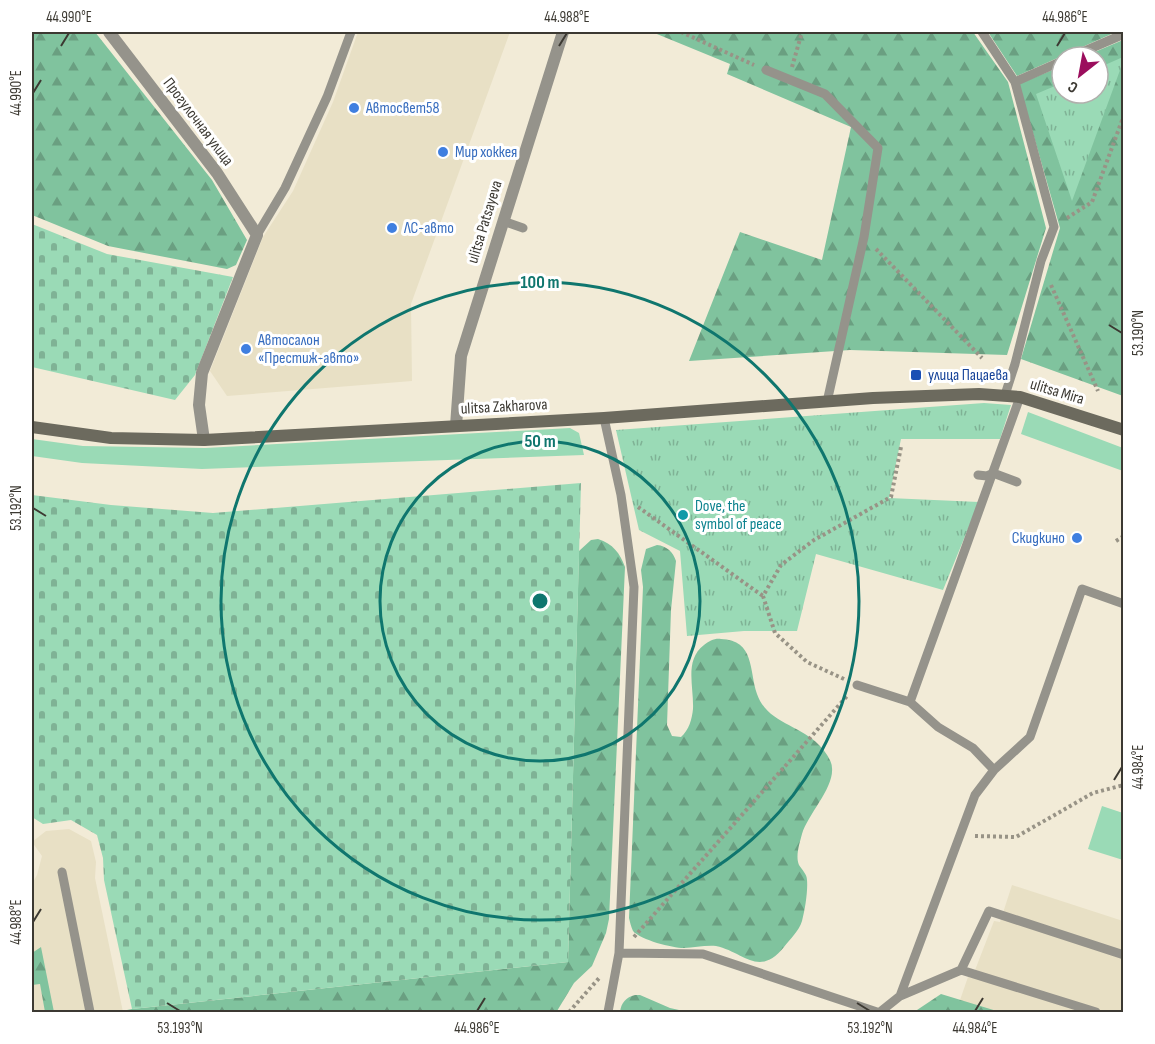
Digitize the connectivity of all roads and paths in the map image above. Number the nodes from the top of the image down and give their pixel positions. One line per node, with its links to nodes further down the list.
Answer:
1 (109, 32): 17 (street, Прогулочная улица)
2 (351, 32): 17 (lane)
3 (562, 32): 14 (street, ulitsa Patsayeva)
4 (681, 32): 10 (path)
5 (802, 32): 11 (path)
6 (982, 32): 12 (lane)
7 (1124, 34): 8 (lane)
8 (1099, 45)
9 (1050, 66): 12 (lane)
10 (766, 70): 11 (lane)
11 (788, 79): 18 (lane)
12 (1015, 82): 15 (lane)
13 (1124, 114): 15 (path)
14 (503, 221): 16 (lane); 27 (street, ulitsa Patsayeva)
15 (1054, 227): 19 (lane)
16 (523, 228)
17 (256, 235): 30 (street)
18 (864, 237): 20 (path); 25 (lane)
19 (1041, 261): 21 (path); 23 (lane)
20 (982, 358)
21 (1098, 391)
22 (979, 394): 23 (main road, ulitsa Mira); 25 (main road, ulitsa Zakharova)
23 (1005, 395): 24 (main road, ulitsa Mira)
24 (1020, 398): 29 (main road, ulitsa Mira); 32 (lane)
25 (827, 402): 26 (main road, ulitsa Zakharova)
26 (604, 418): 27 (main road, ulitsa Zakharova); 35 (lane)
27 (456, 426): 30 (main road, ulitsa Zakharova)
28 (32, 427): 30 (main road, ulitsa Zakharova)
29 (1123, 428)
30 (204, 440)
31 (901, 447): 38 (path)
32 (993, 473): 33 (lane); 34 (lane); 41 (lane)
33 (978, 475)
34 (1017, 482)
35 (621, 495): 38 (path); 46 (lane)
36 (1124, 537): 37 (path)
37 (1116, 541)
38 (763, 596): 40 (path)
39 (1124, 604): 42 (lane)
40 (857, 685): 41 (lane); 46 (path)
41 (910, 702): 42 (lane)
42 (994, 770): 44 (lane)
43 (1124, 785): 44 (path)
44 (960, 836): 49 (lane)
45 (62, 872): 50 (lane)
46 (619, 953): 51 (path); 52 (lane); 53 (lane)
47 (1124, 955): 48 (lane)
48 (961, 970): 49 (lane); 54 (lane)
49 (900, 996): 53 (lane)
50 (90, 1012)
51 (569, 1012)
52 (608, 1012)
53 (878, 1012)
54 (1096, 1012)

